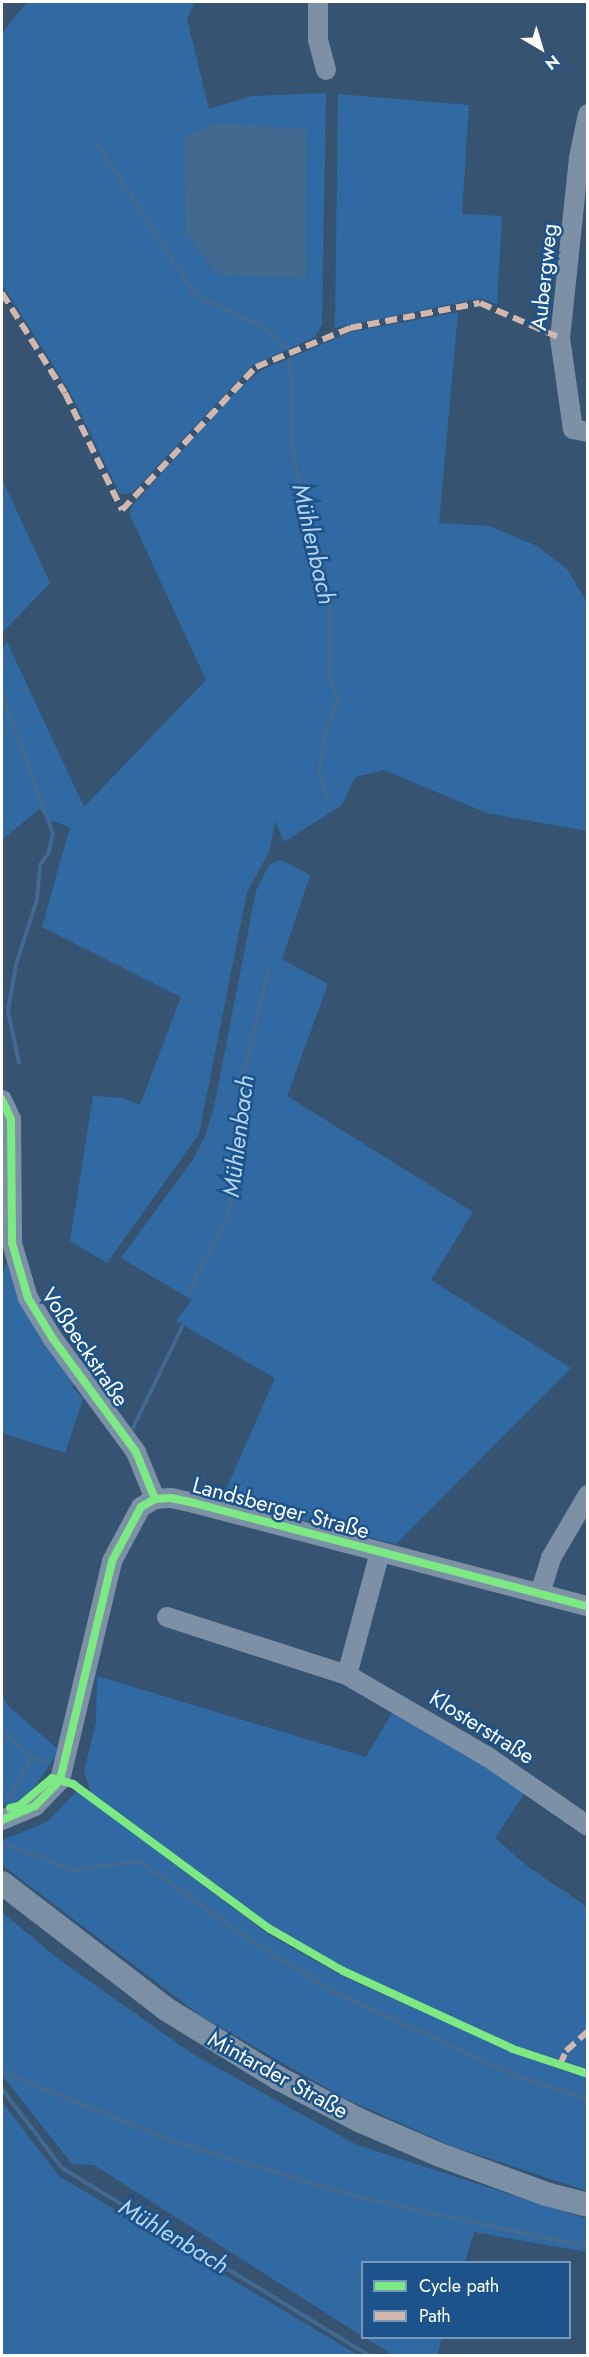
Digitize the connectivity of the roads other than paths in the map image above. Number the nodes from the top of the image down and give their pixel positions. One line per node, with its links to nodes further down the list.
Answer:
1 (318, 2): 2 (street)
2 (326, 70)
3 (588, 114): 4 (street, Aubergweg)
4 (588, 432)
5 (2, 1101): 7 (street, Voßbeckstraße)
6 (588, 1495): 9 (street)
7 (155, 1499): 8 (street, Landsberger Straße); 13 (street)
8 (380, 1552): 9 (street, Landsberger Straße); 12 (street)
9 (540, 1594): 10 (street, Landsberger Straße)
10 (588, 1606)
11 (167, 1617): 12 (street, Klosterstraße)
12 (347, 1675): 14 (street, Klosterstraße)
13 (2, 1820)
14 (588, 1826)
15 (2, 1883): 16 (main road, Mintarder Straße)
16 (588, 2205)

